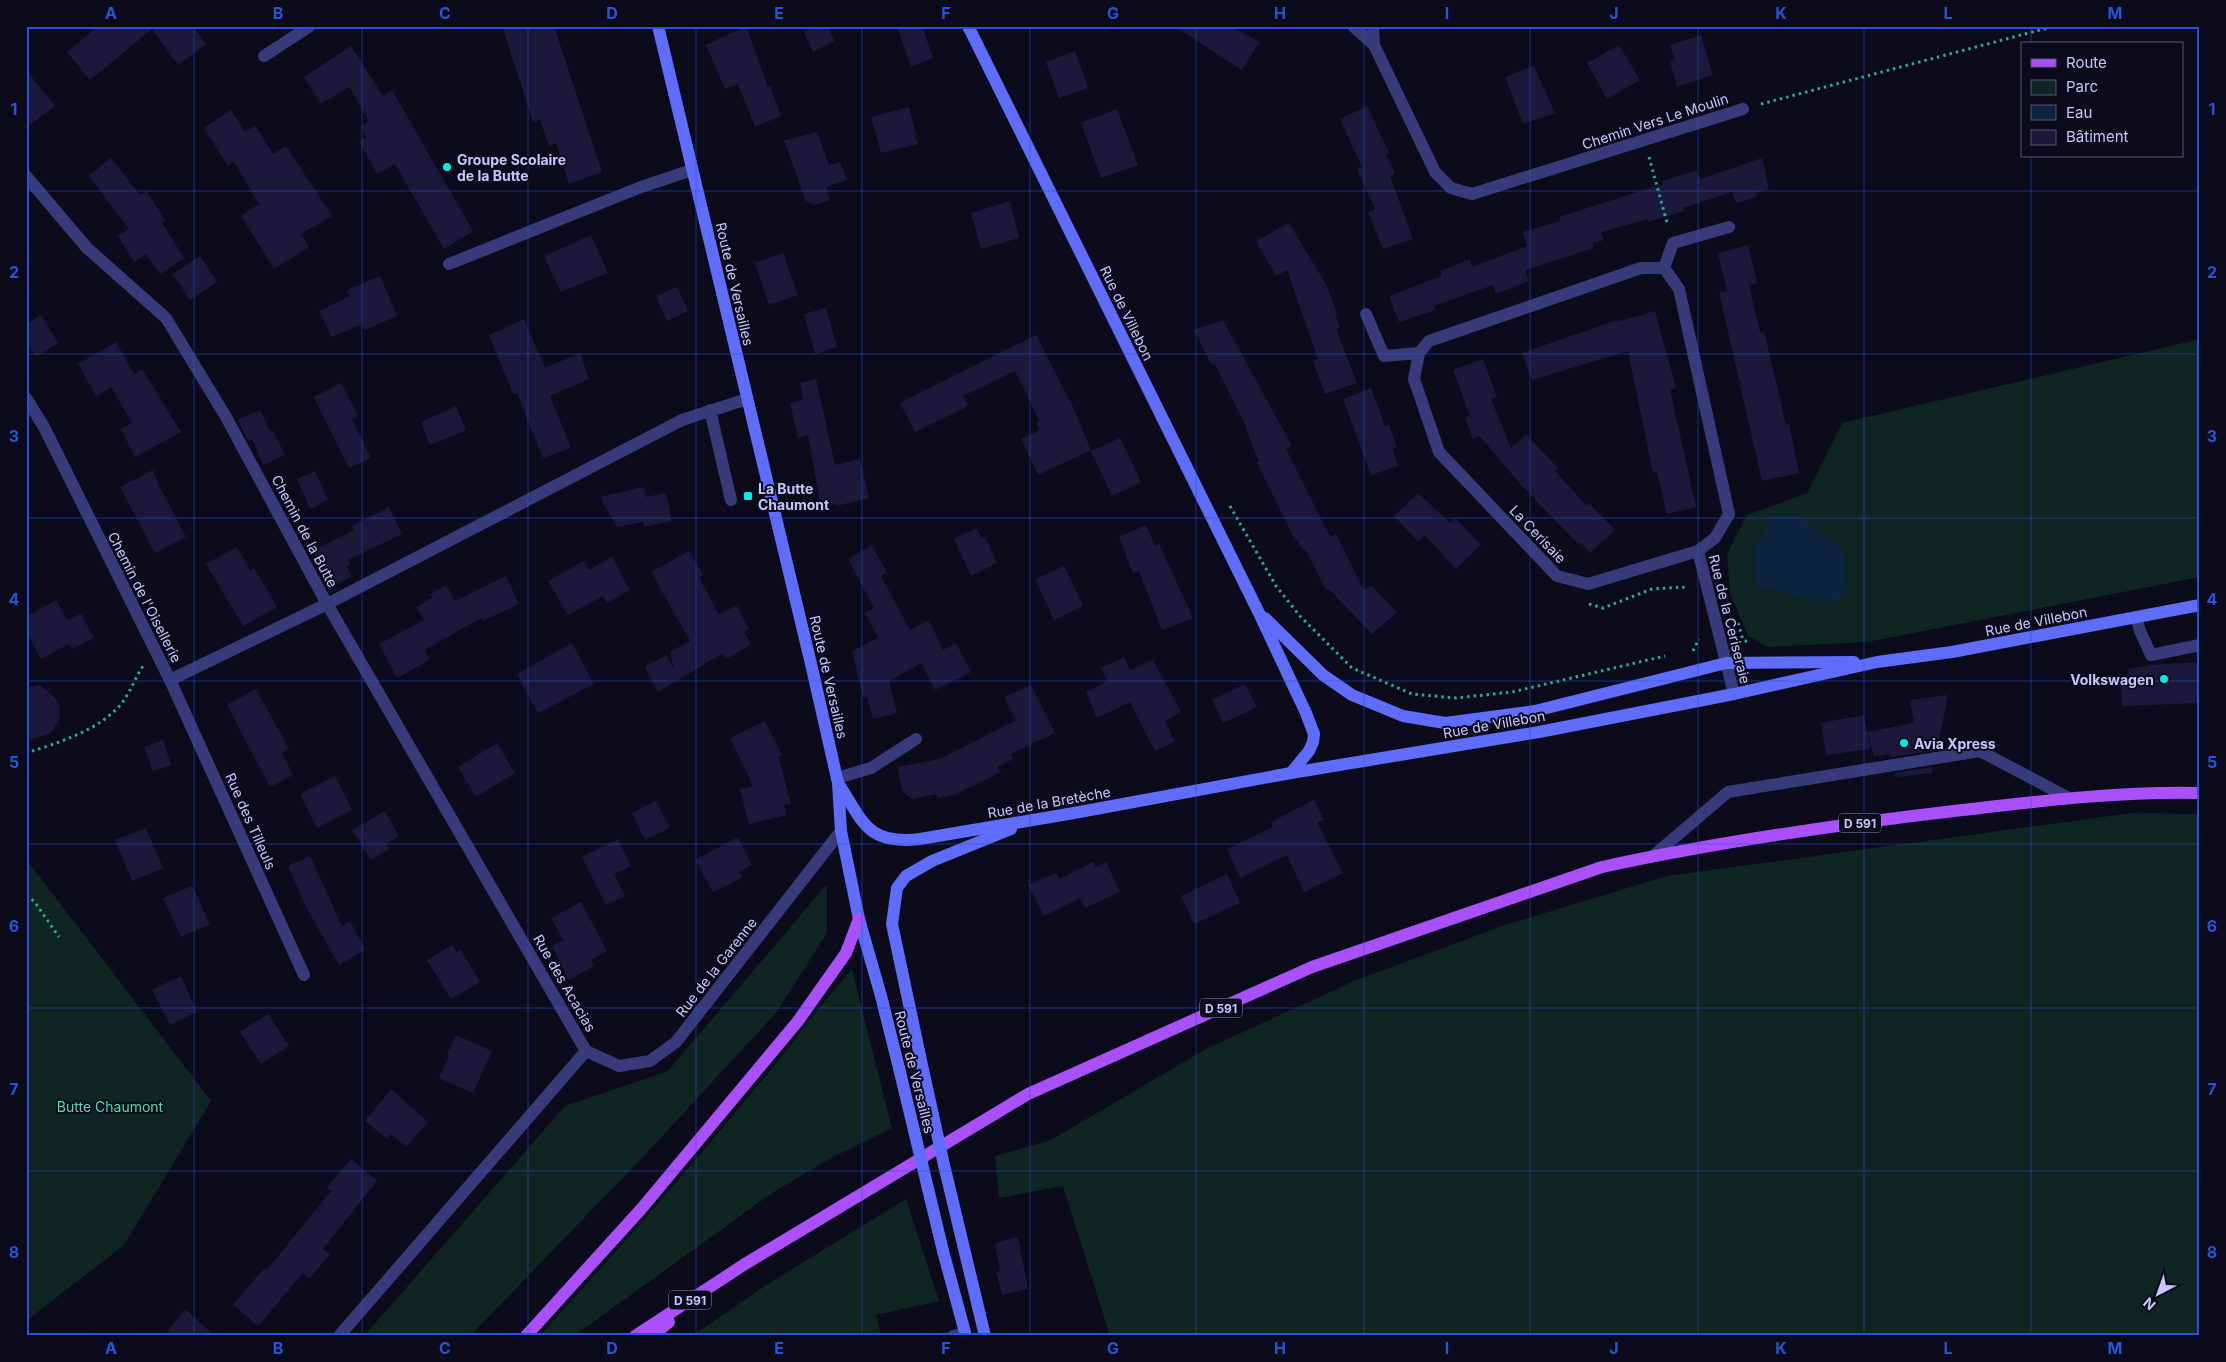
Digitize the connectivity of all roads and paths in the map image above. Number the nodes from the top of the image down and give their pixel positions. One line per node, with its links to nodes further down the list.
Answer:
1 (310, 26): 8 (street)
2 (658, 26): 11 (main road, Route de Versailles)
3 (968, 26): 28 (main road, Rue de Villebon)
4 (1353, 26): 7 (street, Chemin Vers Le Moulin)
5 (1373, 26): 7 (street)
6 (2055, 26): 9 (path, Chemin Vers Le Moulin)
7 (1374, 45): 10 (street, Chemin Vers Le Moulin)
8 (264, 56)
9 (1743, 109): 10 (street, Chemin Vers Le Moulin)
10 (1644, 141): 14 (path)
11 (692, 170): 15 (street); 20 (main road, Route de Versailles)
12 (26, 176): 25 (street, Chemin de la Butte)
13 (1729, 227): 14 (street)
14 (1673, 243): 16 (street)
15 (449, 264)
16 (1664, 268): 18 (street); 24 (street, La Cerisaie)
17 (1366, 314): 18 (street)
18 (1419, 353): 24 (street, La Cerisaie)
19 (26, 398): 33 (street, Chemin de l'Oisellerie)
20 (746, 399): 21 (street, Chemin de la Butte); 42 (main road, Route de Versailles)
21 (710, 410): 22 (street); 25 (street, Chemin de la Butte)
22 (731, 500)
23 (1228, 501): 34 (path)
24 (1698, 551): 27 (street, Rue de la Ceriseraie)
25 (328, 604): 37 (street, Chemin de l'Oisellerie); 52 (street, Rue des Acacias)
26 (2200, 605): 29 (main road, Rue de Villebon)
27 (1712, 609): 30 (path); 32 (path); 36 (street, Rue de la Ceriseraie)
28 (1259, 613): 36 (main road, Rue de Villebon); 41 (main road, Rue de Villebon)
29 (2136, 617): 31 (street); 35 (main road, Rue de Villebon)
30 (1751, 644)
31 (2200, 645)
32 (1684, 653)
33 (157, 654): 37 (street, Chemin de l'Oisellerie); 40 (path)
34 (1675, 654)
35 (1877, 662): 36 (main road, Rue de Villebon); 38 (main road, Rue de Villebon)
36 (1726, 663): 38 (street, Rue de la Ceriseraie)
37 (170, 680): 51 (street, Rue des Tilleuls)
38 (1734, 694): 41 (main road, Rue de Villebon)
39 (916, 739): 42 (street)
40 (26, 753)
41 (1290, 773): 45 (main road, Rue de la Bretèche)
42 (838, 781): 45 (main road, Rue de la Bretèche); 46 (main road, Route de Versailles)
43 (2200, 793): 44 (main road, D 591)
44 (2069, 798): 47 (main road, D 591); 47 (street)
45 (1032, 821): 59 (main road, bridge)
46 (841, 831): 49 (main road, Route de Versailles); 52 (street, Rue de la Garenne)
47 (1652, 856): 53 (main road, D 591)
48 (26, 896): 50 (path)
49 (859, 919): 54 (main road, Route de Versailles, bridge); 56 (main road)
50 (59, 938)
51 (304, 975)
52 (586, 1050): 55 (street, Rue des Acacias)
53 (745, 1264): 57 (main road, D 591); 58 (main road, D 591)
54 (961, 1335)
55 (339, 1336)
56 (526, 1336)
57 (634, 1336)
58 (652, 1336)
59 (985, 1336)

